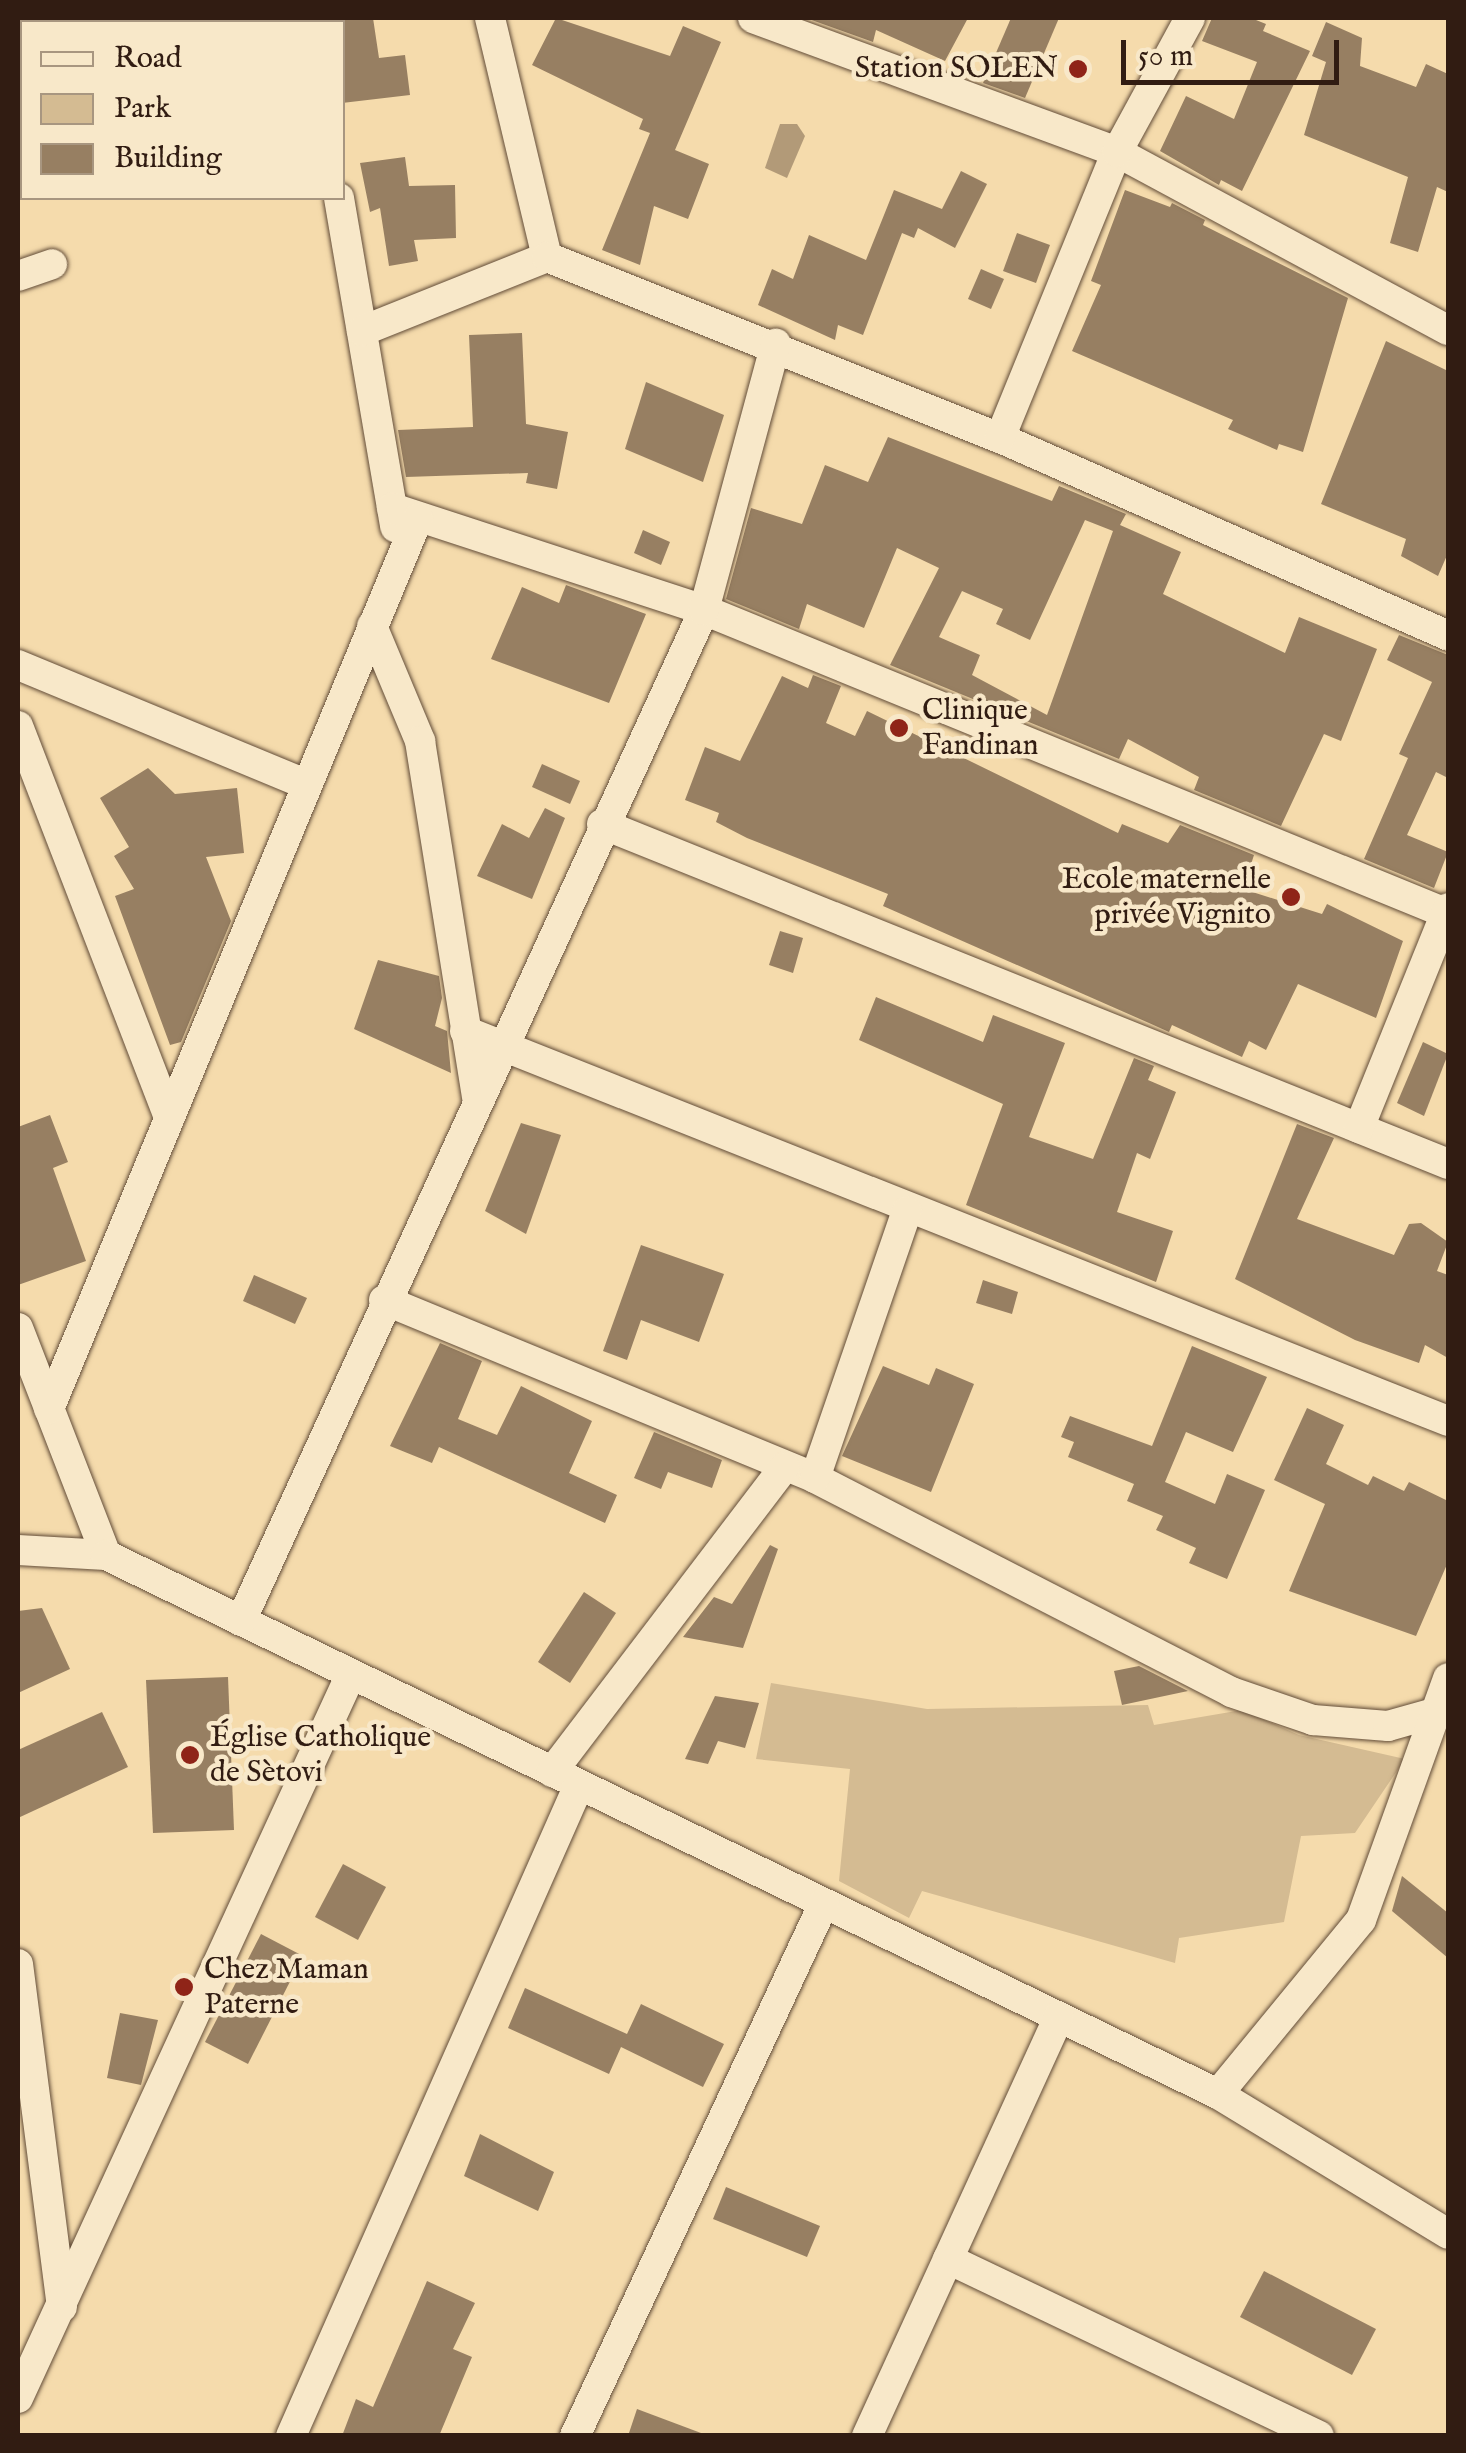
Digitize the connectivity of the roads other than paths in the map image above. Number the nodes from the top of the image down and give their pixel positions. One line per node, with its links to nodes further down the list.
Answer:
1 (490, 18): 6 (street)
2 (753, 18): 4 (street)
3 (1190, 18): 4 (street)
4 (1116, 152): 9 (street); 12 (street)
5 (339, 200): 10 (street)
6 (548, 257): 10 (street); 11 (street)
7 (52, 264): 8 (street)
8 (18, 276)
9 (1448, 330)
10 (362, 332): 13 (street)
11 (776, 344): 12 (street); 14 (street)
12 (1000, 438): 16 (street)
13 (405, 512): 14 (street); 15 (street)
14 (704, 610): 20 (street); 21 (street)
15 (372, 626): 19 (street); 22 (street)
16 (1448, 636)
17 (18, 665): 19 (street)
18 (18, 726): 25 (street)
19 (306, 784): 25 (street)
20 (602, 824): 23 (street); 26 (street)
21 (1448, 912): 26 (street)
22 (465, 1031): 23 (street); 24 (street)
23 (501, 1044): 24 (street); 28 (street)
24 (477, 1097): 29 (street)
25 (169, 1118): 31 (street)
26 (1359, 1128): 27 (street)
27 (1448, 1164)
28 (907, 1212): 32 (street); 34 (street)
29 (384, 1300): 33 (street); 37 (street)
30 (18, 1328): 31 (street)
31 (49, 1409): 36 (street)
32 (1448, 1421)
33 (784, 1467): 34 (street); 41 (street)
34 (815, 1478): 40 (street)
35 (18, 1550): 36 (street)
36 (106, 1555): 37 (street)
37 (241, 1621): 38 (street)
38 (351, 1674): 41 (street); 48 (street)
39 (1448, 1678): 40 (street)
40 (1443, 1710): 45 (street)
41 (565, 1778): 42 (street); 50 (street)
42 (824, 1904): 44 (street); 51 (street)
43 (18, 1964): 48 (street)
44 (1059, 2018): 45 (street); 47 (street)
45 (1218, 2094): 46 (street)
46 (1448, 2234)
47 (948, 2258): 52 (street); 53 (street)
48 (62, 2307): 49 (street)
49 (18, 2398)
50 (291, 2436)
51 (575, 2436)
52 (866, 2436)
53 (1319, 2436)

